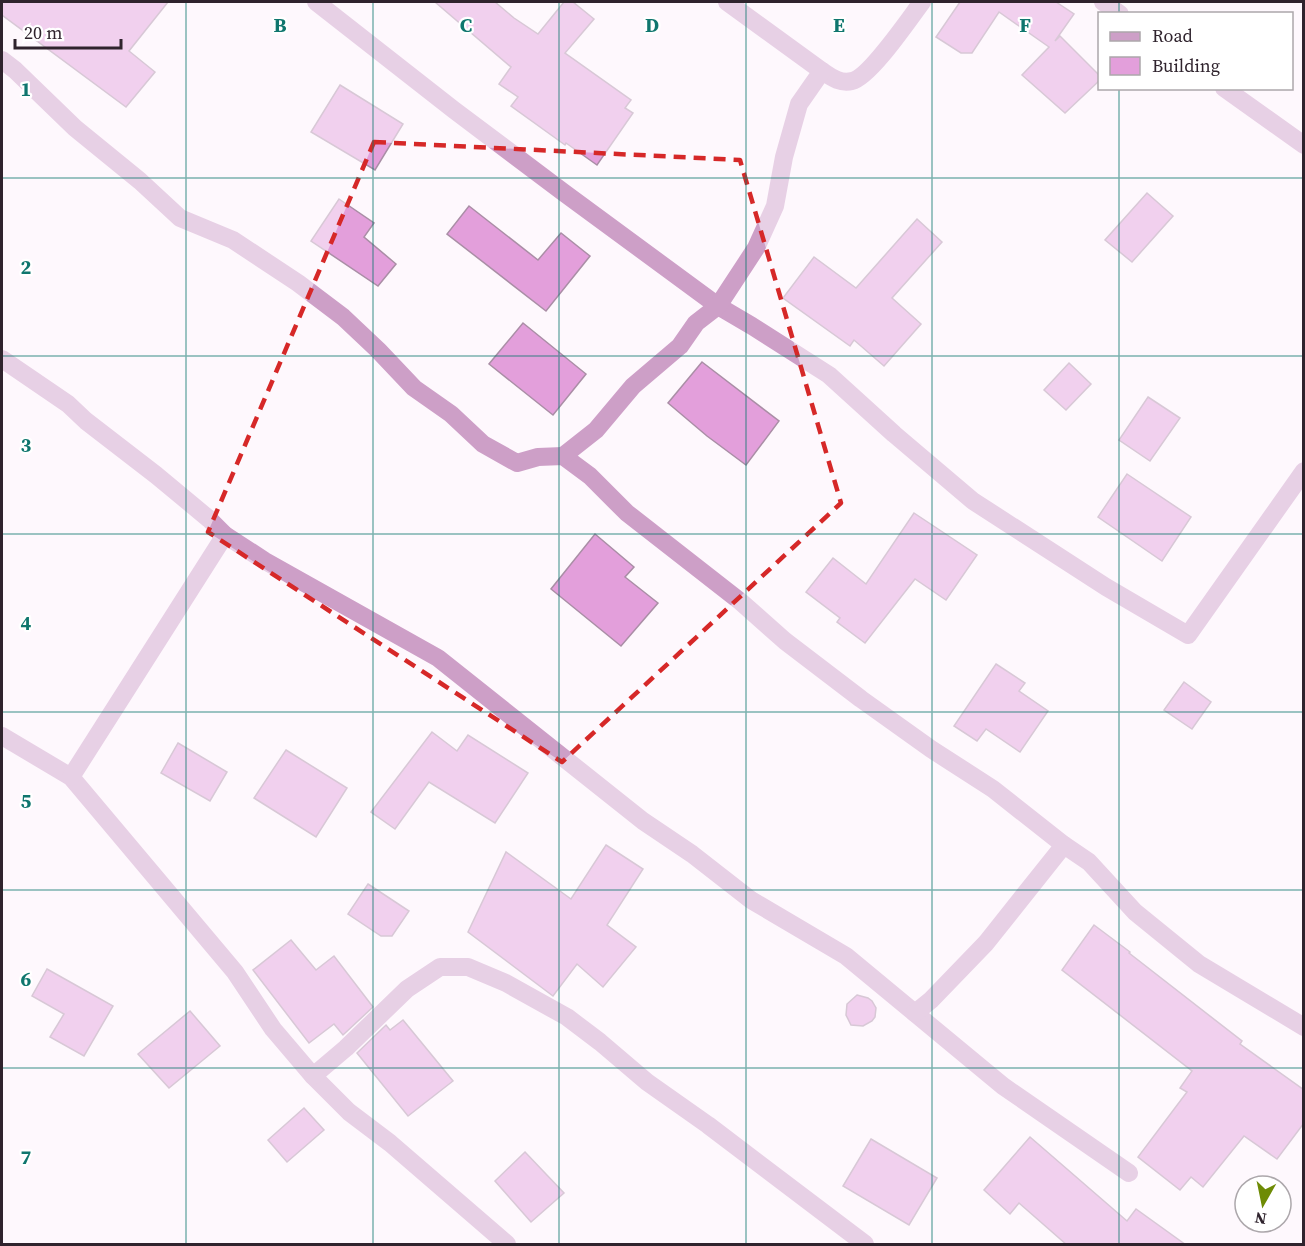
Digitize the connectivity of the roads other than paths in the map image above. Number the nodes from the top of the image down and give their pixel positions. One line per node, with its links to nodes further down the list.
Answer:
1 (316, 2): 10 (street)
2 (727, 2): 7 (street)
3 (922, 2): 7 (street)
4 (1104, 2): 5 (street)
5 (1117, 12)
6 (2, 60): 12 (street)
7 (822, 71): 10 (street)
8 (1227, 90): 9 (street)
9 (1304, 145)
10 (718, 306): 12 (street); 13 (street)
11 (2, 359): 14 (street)
12 (563, 456): 17 (street)
13 (1304, 471)
14 (225, 535): 16 (street); 18 (street)
15 (2, 736): 16 (street)
16 (70, 777): 20 (street)
17 (1064, 845): 18 (street); 19 (street)
18 (915, 1013): 21 (street)
19 (1304, 1027)
20 (313, 1076): 22 (street); 23 (street)
21 (1129, 1173)
22 (507, 1245)
23 (866, 1245)

